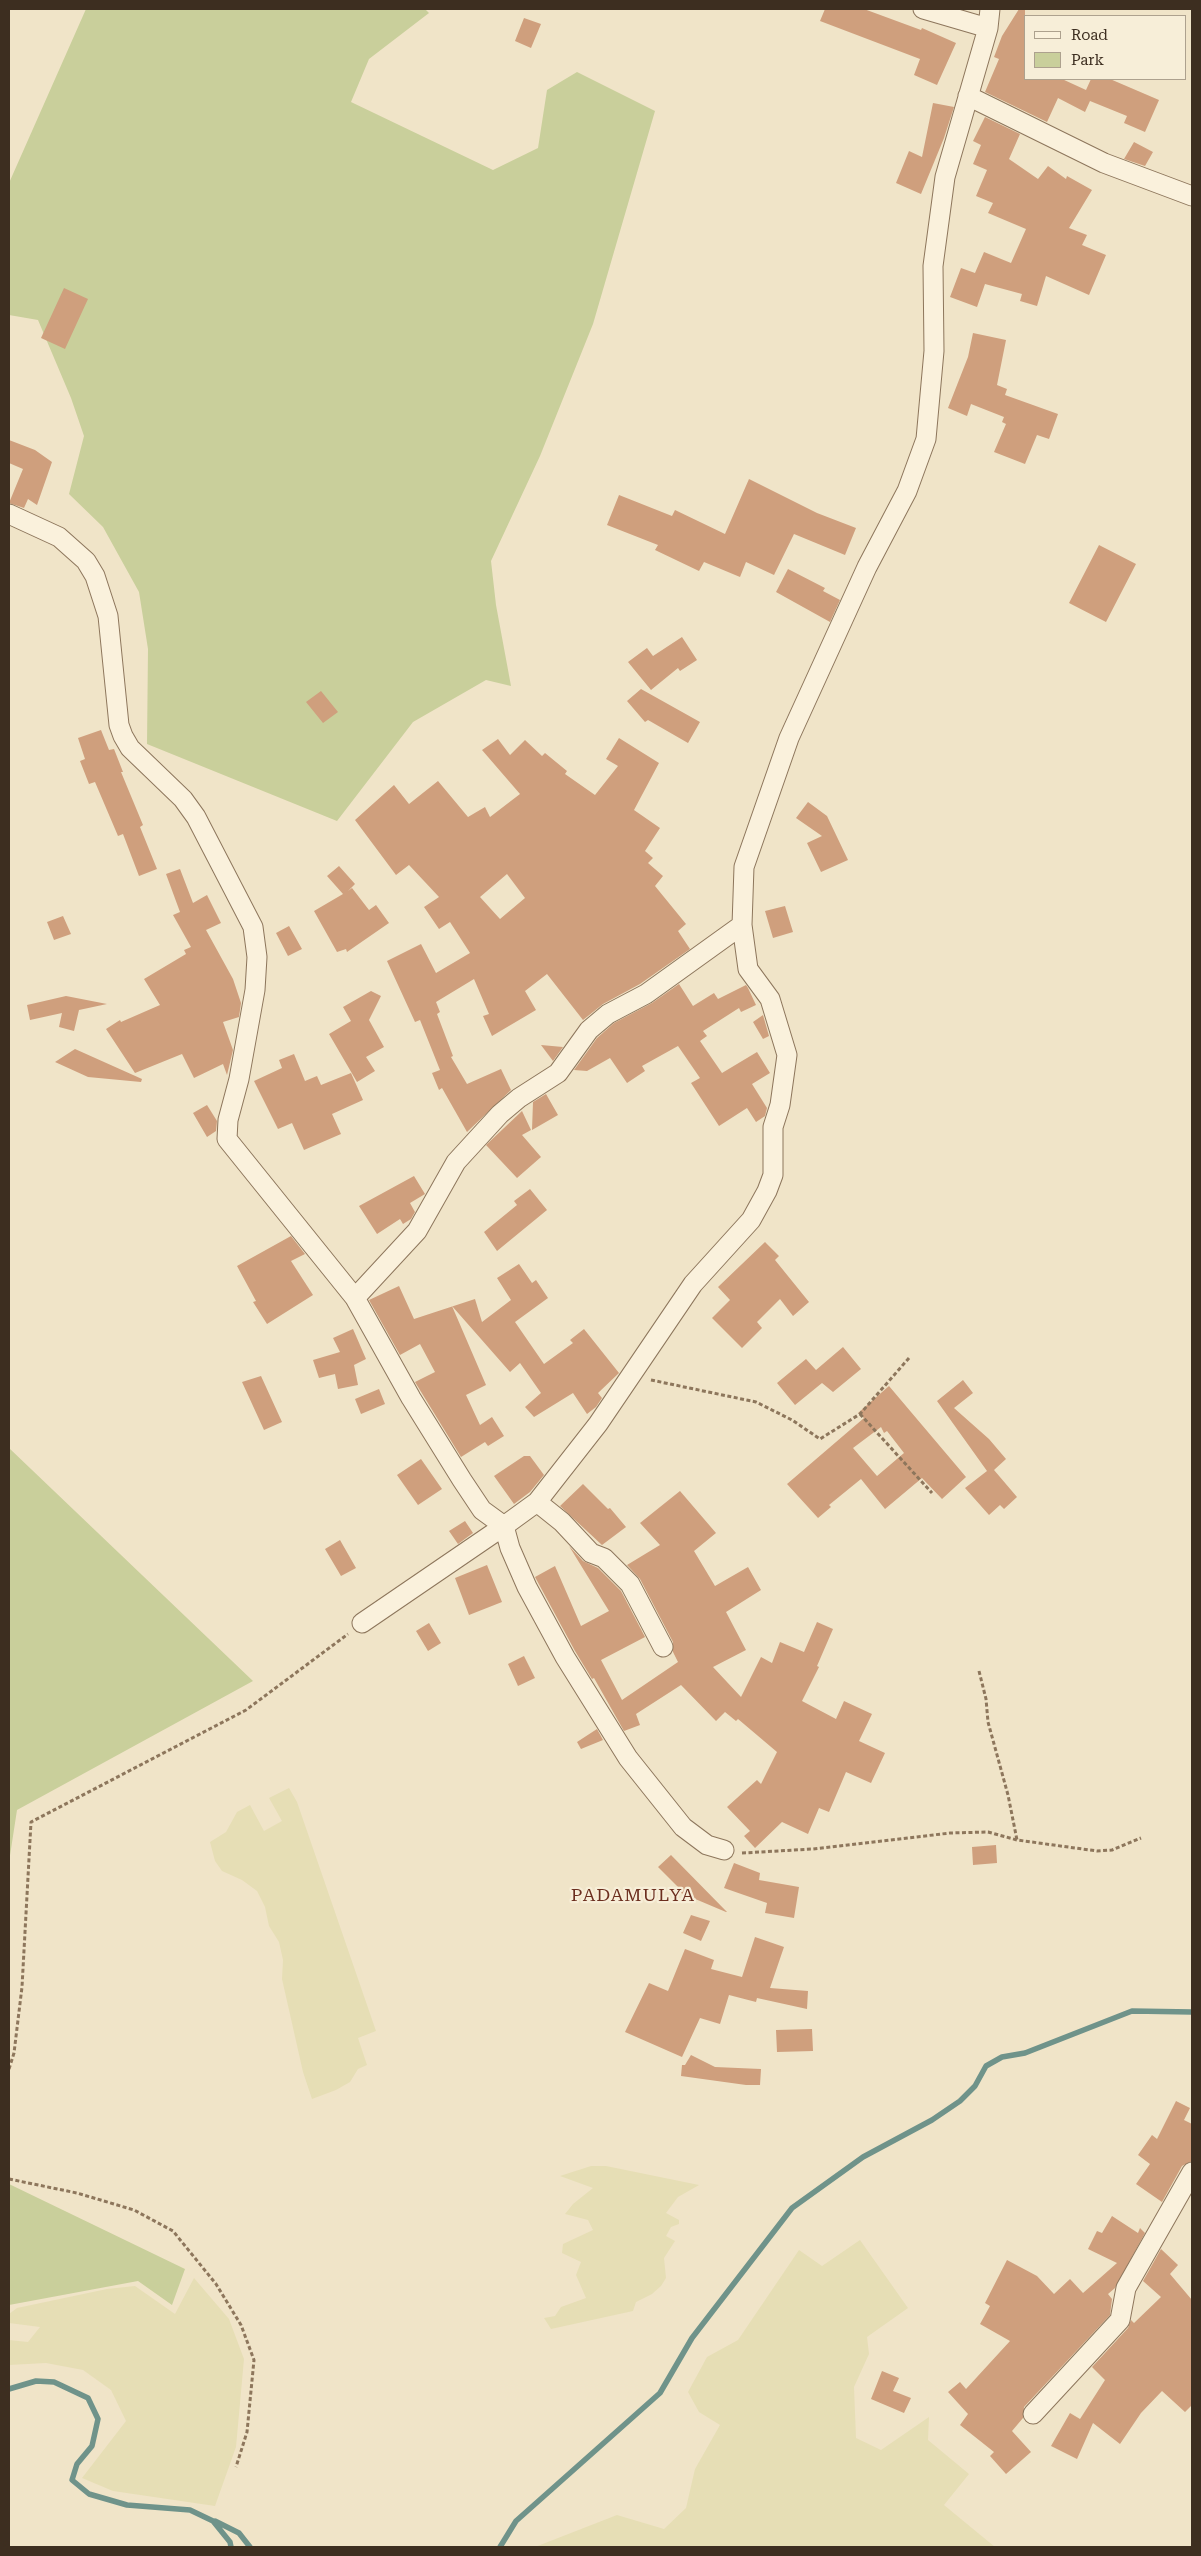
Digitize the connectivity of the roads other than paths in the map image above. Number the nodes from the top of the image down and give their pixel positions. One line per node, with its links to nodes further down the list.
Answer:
1 (923, 9): 3 (street)
2 (990, 9): 3 (street)
3 (988, 28): 4 (street)
4 (968, 96): 5 (street); 7 (street)
5 (1192, 196)
6 (9, 514): 8 (street)
7 (742, 925): 8 (street); 9 (street)
8 (355, 1298): 10 (street)
9 (537, 1502): 10 (street); 12 (street)
10 (504, 1526): 11 (street); 13 (street)
11 (362, 1623)
12 (664, 1647)
13 (724, 1850)
14 (1192, 2172): 15 (street)
15 (1033, 2414)

